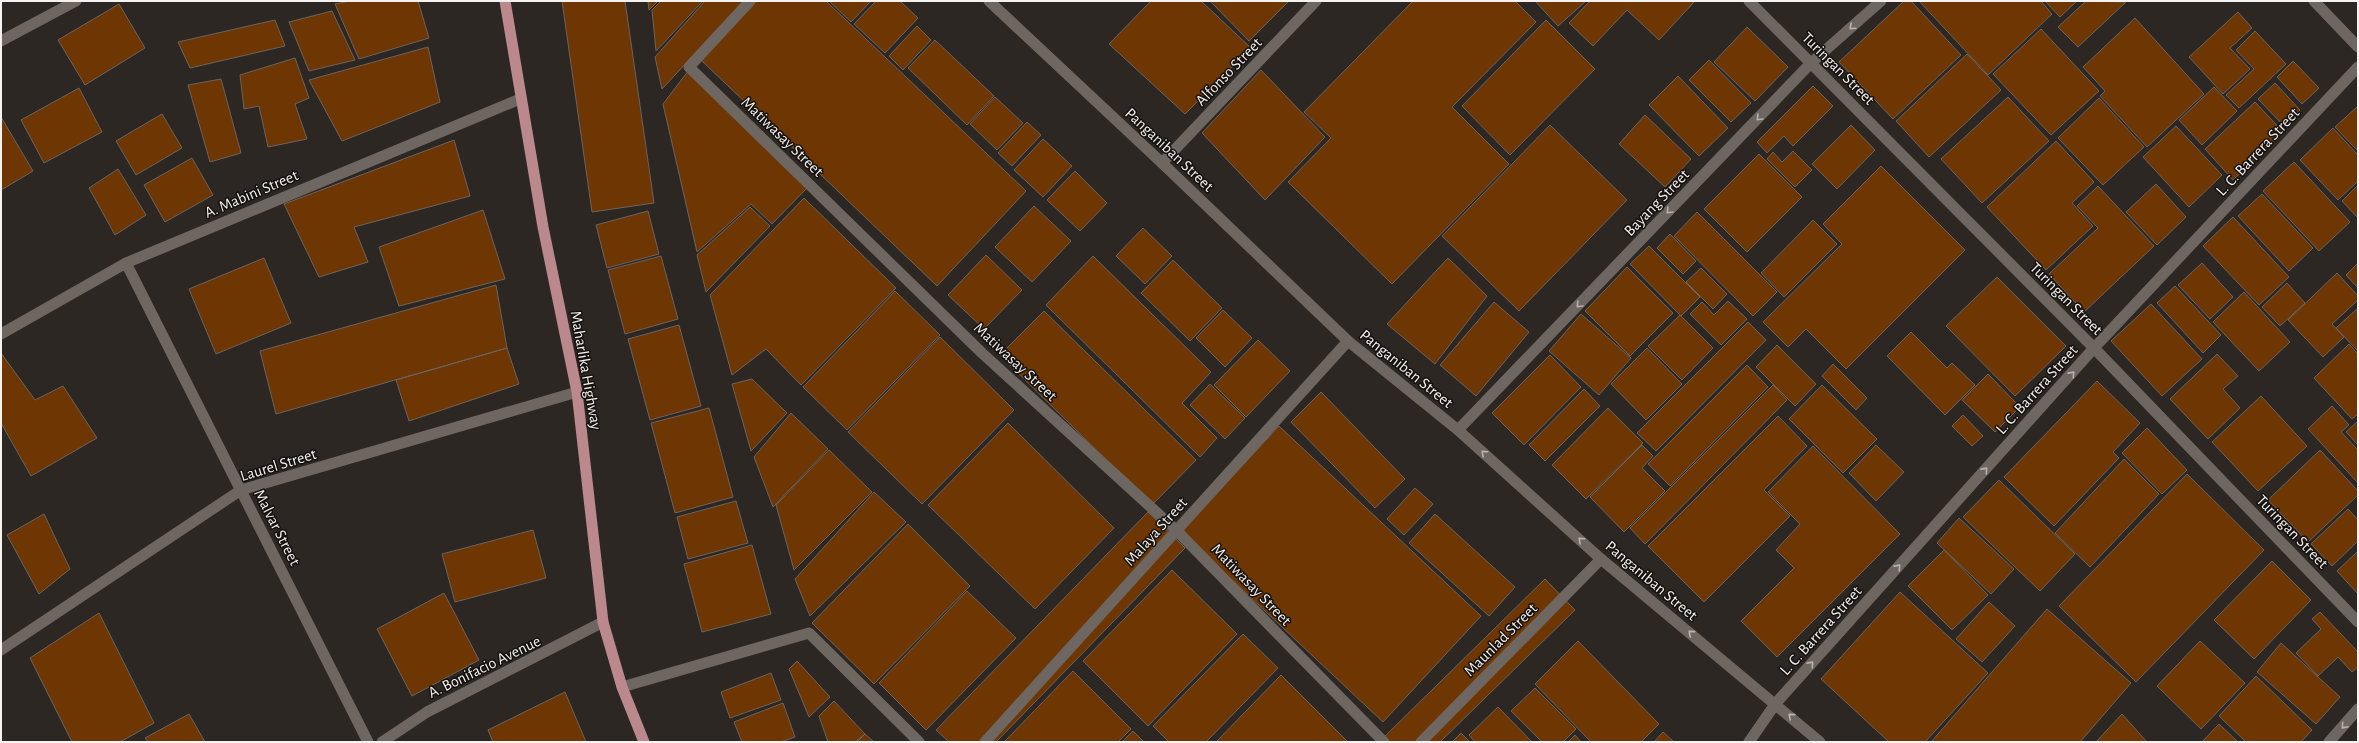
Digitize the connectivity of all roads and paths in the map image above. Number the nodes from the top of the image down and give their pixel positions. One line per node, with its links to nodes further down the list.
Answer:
1 (76, 1): 9 (street)
2 (505, 1): 13 (main road, Maharlika Highway)
3 (750, 1): 22 (street, Matiwasay Street)
4 (989, 1): 14 (street, Panganiban Street)
5 (1316, 1): 14 (street, Alfonso Street)
6 (1749, 1): 11 (street, Turingan Street)
7 (1881, 1): 11 (street, Bayang Street, one-way to 11)
8 (2314, 1): 10 (street)
9 (1, 42)
10 (2358, 47)
11 (1811, 63): 18 (street, Turingan Street); 20 (street, Bayang Street, one-way to 20)
12 (2358, 66): 18 (street, L. C. Barrera Street)
13 (520, 99): 15 (street, A. Mabini Street); 19 (main road, Maharlika Highway)
14 (1162, 163): 17 (street, Panganiban Street)
15 (126, 263): 16 (street, A. Mabini Street); 21 (street, Malvar Street)
16 (1, 334)
17 (1348, 341): 20 (street, Panganiban Street); 22 (street, Malaya Street)
18 (2094, 348): 25 (street, Turingan Street); 28 (street, L. C. Barrera Street, one-way to 18)
19 (577, 392): 21 (street, Laurel Street); 24 (main road, Maharlika Highway)
20 (1458, 430): 23 (street, Panganiban Street, one-way to 20)
21 (241, 490): 26 (street, Laurel Street); 30 (street, Malvar Street)
22 (1177, 531): 34 (street, Malaya Street); 35 (street, Matiwasay Street)
23 (1601, 559): 28 (street, Panganiban Street, one-way to 23); 36 (street, Maunlad Street)
24 (603, 622): 27 (main road, Maharlika Highway); 31 (street, A. Bonifacio Avenue)
25 (2358, 622)
26 (1, 650)
27 (622, 687): 32 (main road, Maharlika Highway); 33 (street)
28 (1776, 703): 37 (street, L. C. Barrera Street); 38 (street, Panganiban Street, one-way to 28)
29 (2358, 710): 39 (street, one-way to 39)
30 (368, 742)
31 (382, 742)
32 (644, 742)
33 (919, 742)
34 (985, 742)
35 (1384, 742)
36 (1421, 742)
37 (1749, 742)
38 (1820, 742)
39 (2329, 742)

